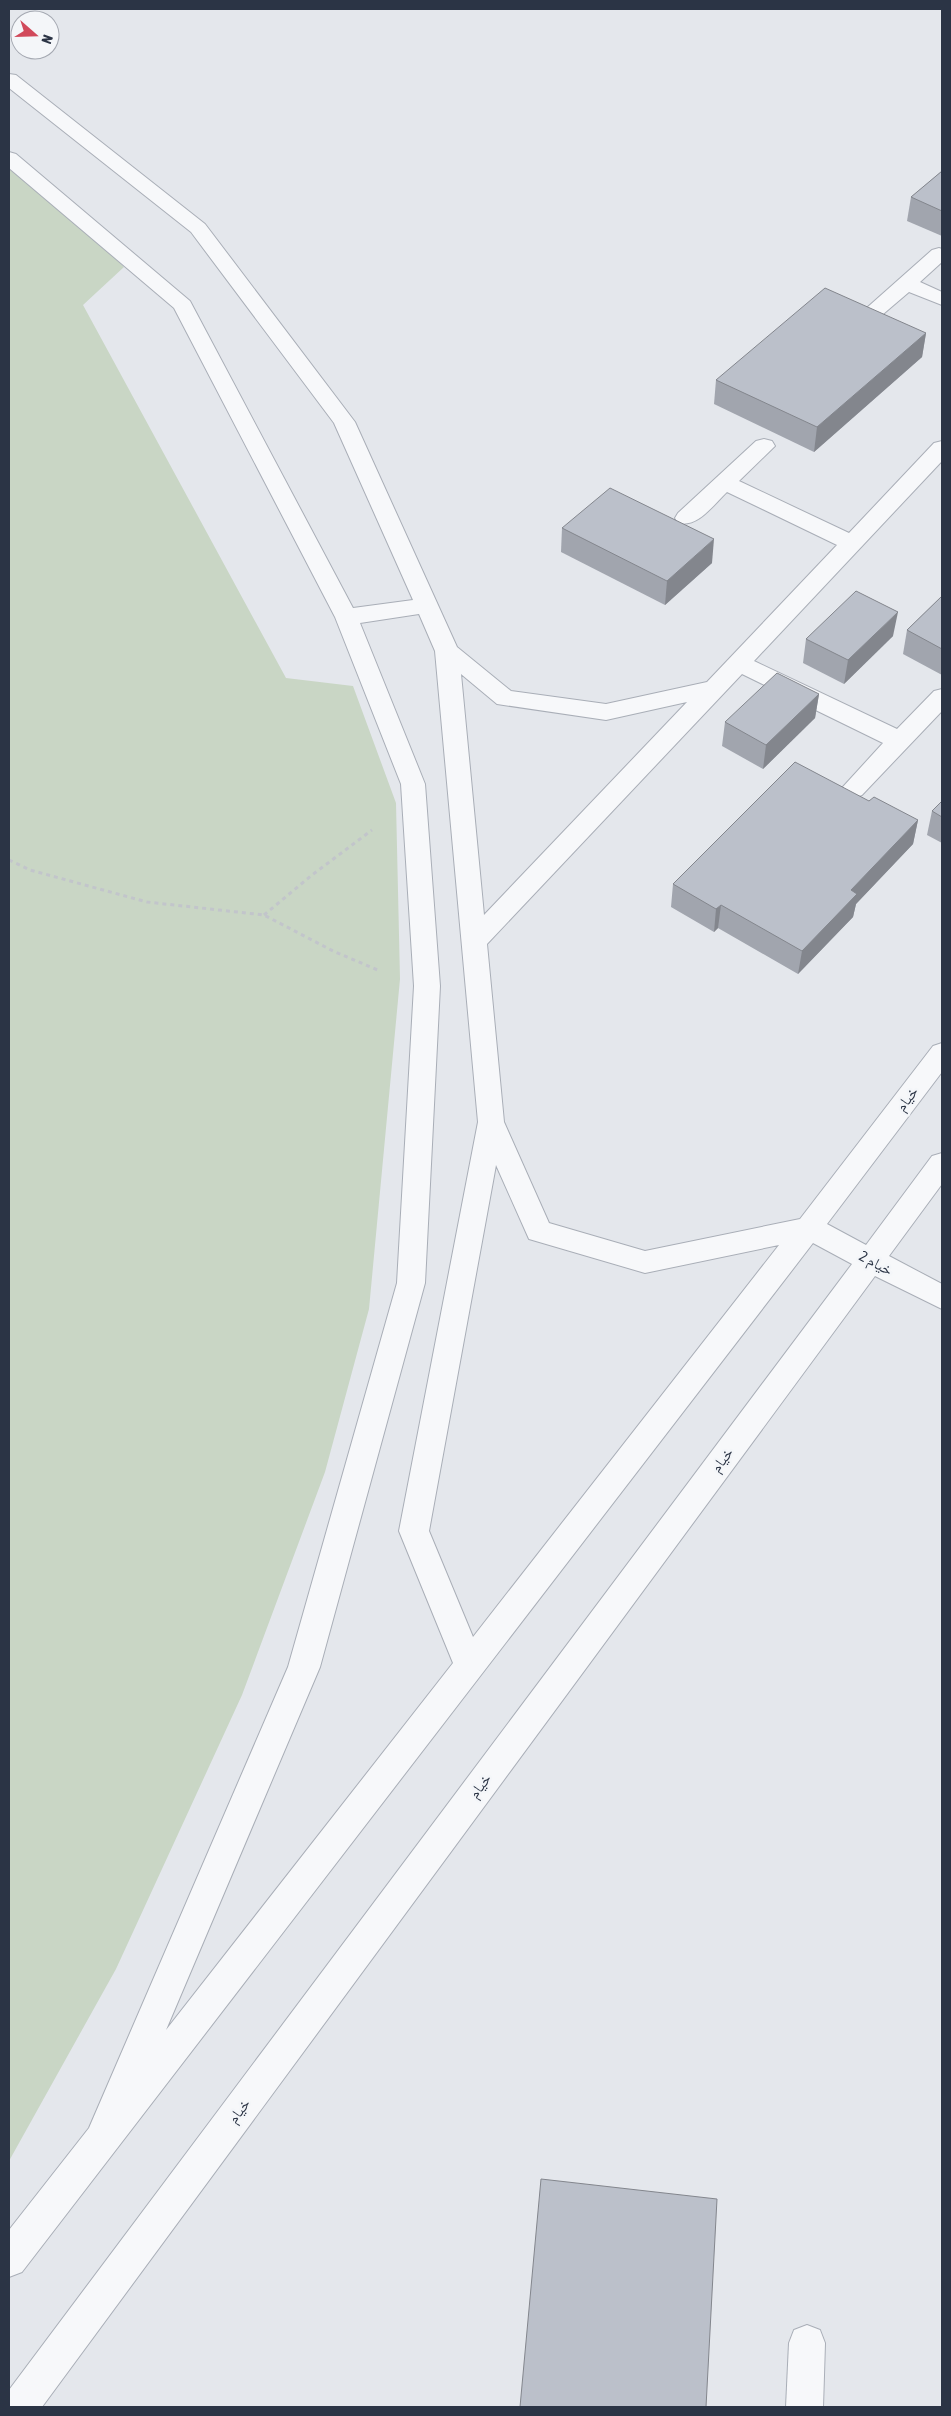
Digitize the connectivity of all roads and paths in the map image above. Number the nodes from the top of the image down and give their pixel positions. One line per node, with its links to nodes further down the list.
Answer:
1 (9, 79): 12 (street)
2 (9, 158): 13 (street)
3 (939, 254): 4 (street)
4 (906, 283): 5 (street); 6 (street)
5 (942, 299)
6 (868, 317)
7 (764, 446): 9 (street)
8 (942, 448): 11 (street)
9 (725, 483): 10 (street); 11 (street)
10 (686, 518)
11 (852, 544): 15 (street)
12 (427, 605): 13 (street); 14 (street)
13 (346, 617): 19 (street)
14 (448, 650): 16 (street); 23 (street)
15 (739, 663): 16 (street); 18 (street)
16 (716, 688): 23 (street)
17 (942, 697): 18 (street)
18 (900, 741): 20 (street)
19 (413, 784): 22 (path); 24 (street)
20 (854, 789)
21 (9, 860): 22 (path)
22 (264, 915): 24 (path)
23 (475, 941): 26 (street)
24 (427, 986): 32 (street)
25 (942, 1053): 28 (street, خیام)
26 (491, 1122): 28 (street); 31 (street)
27 (942, 1164): 29 (street, خیام)
28 (809, 1228): 29 (street, خیام 2); 31 (street, خیام)
29 (870, 1260): 30 (street, خیام 2); 35 (street, خیام)
30 (942, 1297)
31 (470, 1666): 32 (street, خیام)
32 (101, 2141): 33 (street, خیام)
33 (9, 2259)
34 (807, 2343): 36 (street)
35 (19, 2407)
36 (804, 2407)

